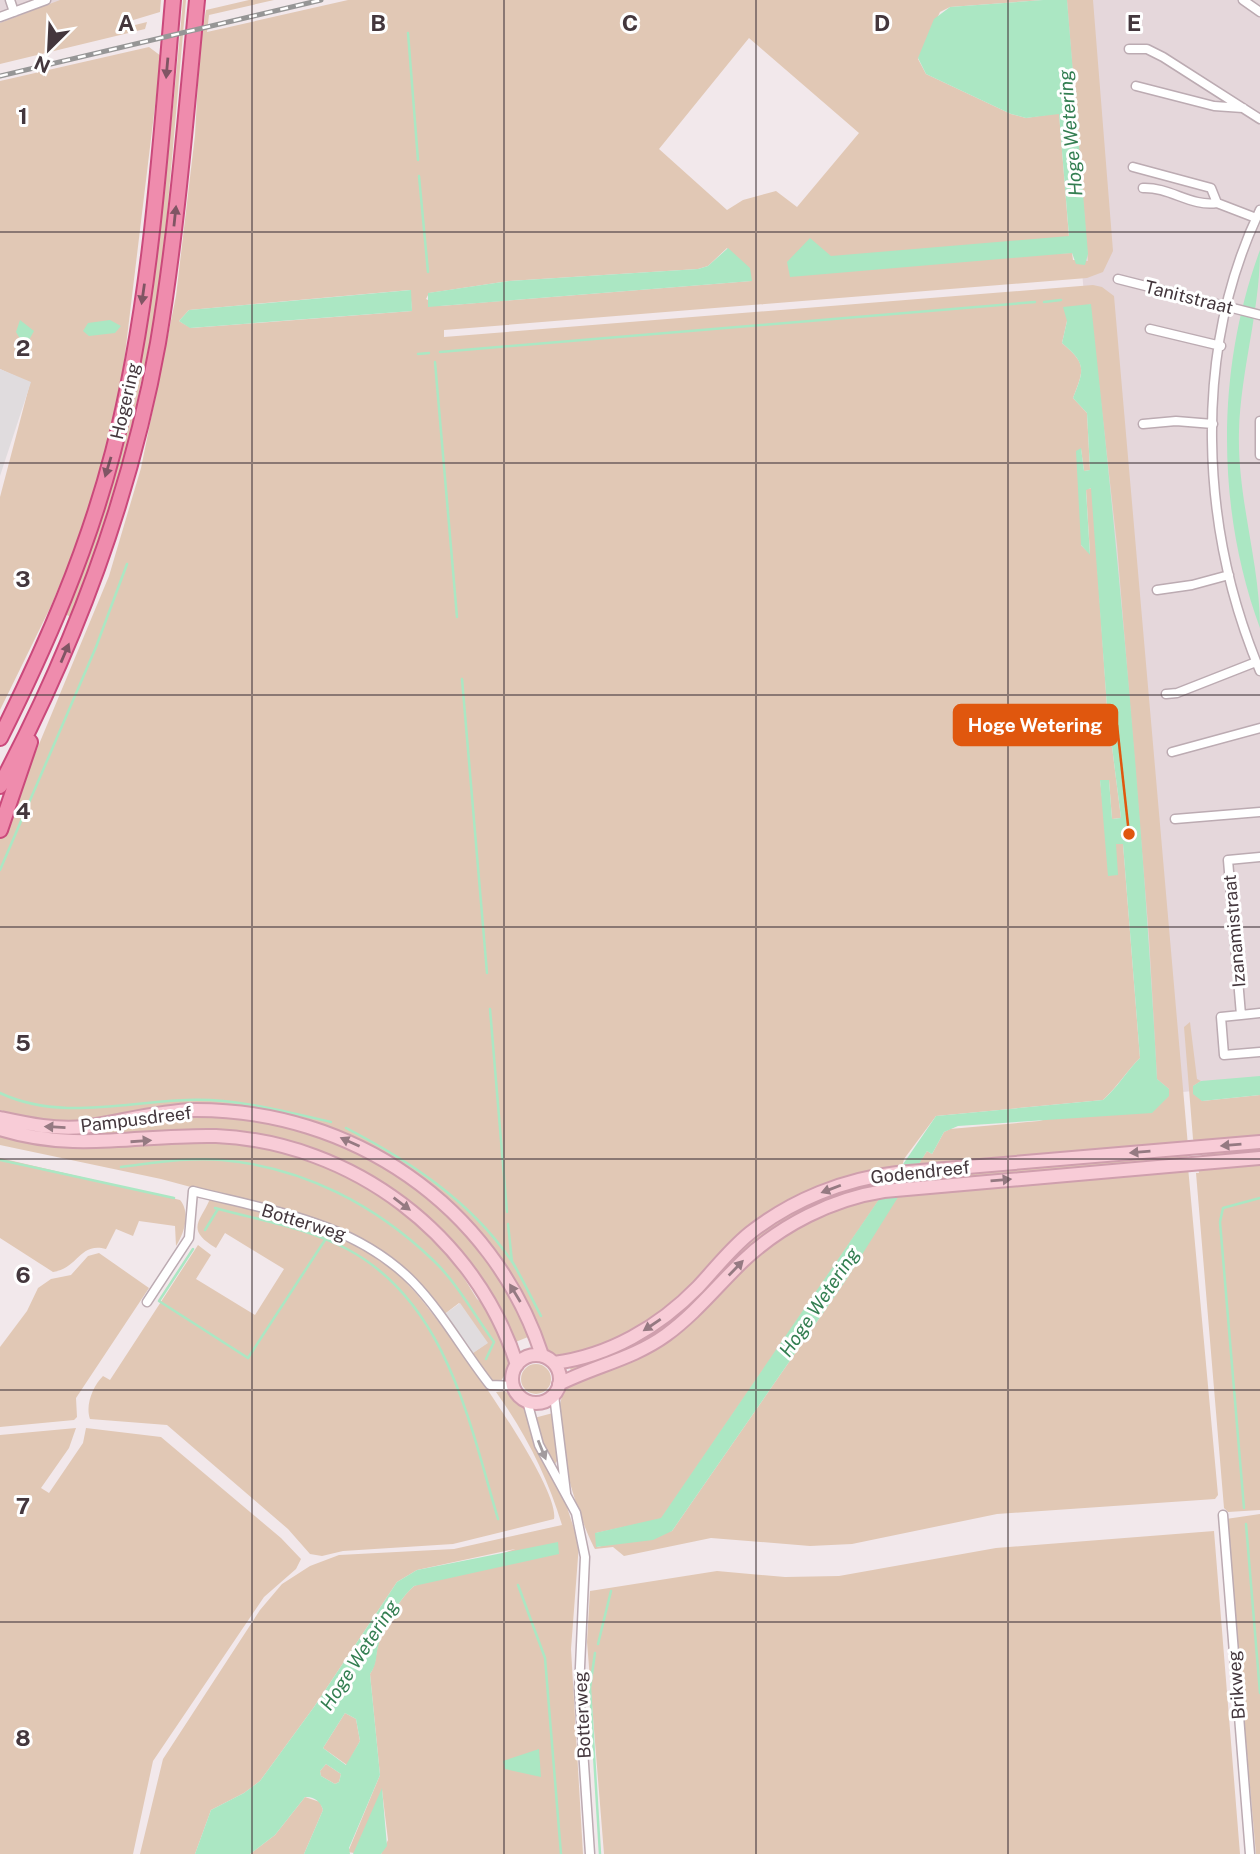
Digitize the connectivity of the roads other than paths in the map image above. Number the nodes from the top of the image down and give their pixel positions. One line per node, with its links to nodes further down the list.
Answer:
1 (10, 0): 6 (street)
2 (46, 0): 6 (street)
3 (173, 0): 31 (highway, Hogering, one-way to 31)
4 (197, 0): 32 (highway, Hogering, one-way to 4)
5 (1242, 0): 7 (street)
6 (15, 12): 8 (street)
7 (1260, 12)
8 (0, 17)
9 (1129, 49): 11 (street)
10 (1136, 86): 11 (street)
11 (1243, 108): 12 (street)
12 (1260, 119)
13 (1133, 167): 15 (street)
14 (1143, 188): 15 (street)
15 (1217, 203): 16 (street)
16 (1258, 214): 18 (street)
17 (1118, 279): 18 (street, Tanitstraat)
18 (1232, 309): 19 (street, Tanitstraat); 21 (street)
19 (1260, 315)
20 (1150, 329): 21 (street)
21 (1220, 346): 24 (street)
22 (1260, 421): 25 (street)
23 (1143, 424): 24 (street)
24 (1213, 424): 26 (street)
25 (1260, 455)
26 (1229, 575): 27 (street); 28 (street)
27 (1157, 590)
28 (1256, 662): 29 (street); 30 (street)
29 (1260, 671)
30 (1166, 694)
31 (19, 700): 33 (highway); 35 (highway, Hogering)
32 (38, 715): 37 (highway, Hogering); 40 (highway)
33 (0, 726)
34 (1260, 728): 36 (street)
35 (0, 738)
36 (1172, 752)
37 (0, 786)
38 (1260, 812): 39 (street)
39 (1175, 819)
40 (0, 830)
41 (1260, 857): 43 (street, Izanamistraat)
42 (1260, 1013): 43 (street)
43 (1241, 1015): 44 (street)
44 (1260, 1052)
45 (0, 1118): 50 (main road, Pampusdreef, one-way to 45)
46 (0, 1129): 52 (main road, Pampusdreef, one-way to 52)
47 (1260, 1142): 51 (main road, Godendreef, one-way to 51)
48 (1260, 1158): 54 (main road, Godendreef, one-way to 48)
49 (147, 1302): 53 (street, Botterweg)
50 (542, 1355): 51 (main road); 52 (main road)
51 (554, 1363): 54 (main road)
52 (517, 1365): 53 (main road)
53 (514, 1386): 55 (main road)
54 (556, 1390): 55 (main road); 56 (street, Botterweg)
55 (527, 1401): 56 (street, Botterweg, one-way to 56)
56 (566, 1496): 58 (street, Botterweg)
57 (1223, 1515): 59 (street, Brikweg)
58 (590, 1854)
59 (1250, 1854)

